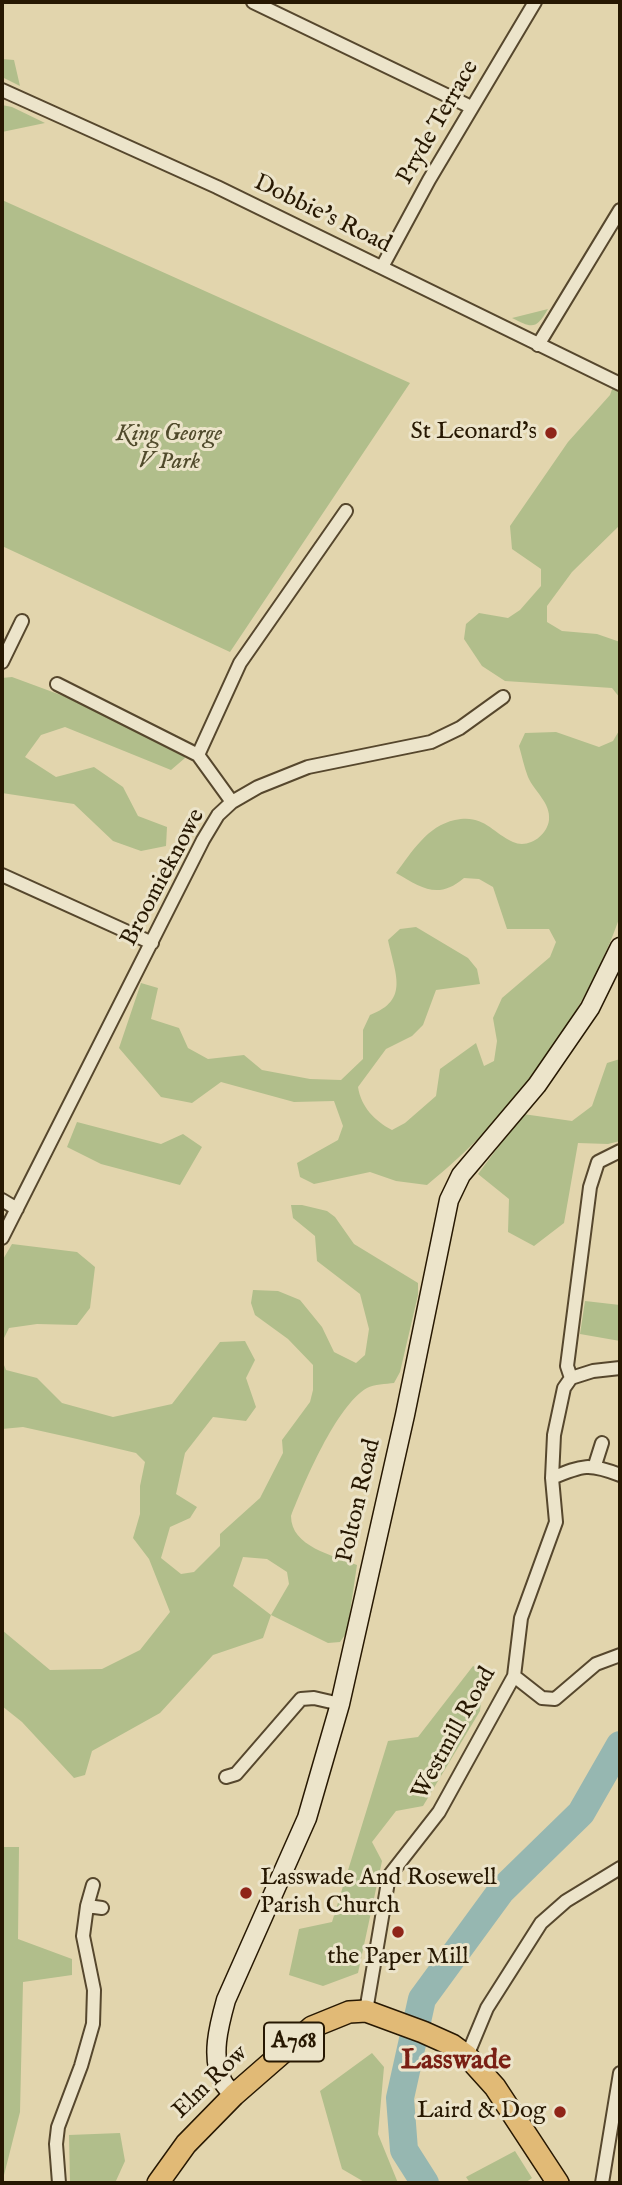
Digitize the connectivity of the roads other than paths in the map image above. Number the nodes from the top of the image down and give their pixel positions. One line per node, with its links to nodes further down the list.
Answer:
1 (253, 2): 4 (street)
2 (536, 2): 4 (street, Pryde Terrace)
3 (2, 90): 6 (street, Dobbie's Road)
4 (471, 107): 6 (street, Pryde Terrace)
5 (620, 210): 7 (street)
6 (382, 267): 7 (street, Dobbie's Road)
7 (538, 345): 8 (street, Dobbie's Road)
8 (620, 384)
9 (346, 511): 14 (street)
10 (22, 621): 11 (street)
11 (2, 662)
12 (57, 684): 14 (street)
13 (503, 697): 15 (street, Broomieknowe)
14 (198, 755): 15 (street)
15 (232, 802): 17 (street, Broomieknowe)
16 (2, 875): 17 (street)
17 (152, 943): 21 (street, Broomieknowe)
18 (620, 947): 31 (street, Polton Road)
19 (620, 1151): 24 (street, Westmill Road)
20 (2, 1200): 21 (street)
21 (17, 1209): 22 (street, Broomieknowe)
22 (2, 1238)
23 (620, 1368): 24 (street)
24 (571, 1378): 28 (street, Westmill Road)
25 (602, 1443): 26 (street)
26 (595, 1465): 27 (street); 28 (street)
27 (620, 1475)
28 (552, 1478): 30 (street, Westmill Road)
29 (620, 1654): 30 (street)
30 (514, 1676): 37 (street, Westmill Road)
31 (340, 1704): 32 (street); 40 (street, Polton Road)
32 (226, 1777)
33 (620, 1868): 38 (street)
34 (93, 1885): 35 (street)
35 (87, 1906): 36 (street); 41 (street)
36 (102, 1908)
37 (366, 2011): 38 (main road); 40 (main road, Elm Row / A768)
38 (459, 2051): 43 (main road)
39 (620, 2073): 44 (street)
40 (234, 2095): 42 (main road, Elm Row / A768)
41 (59, 2183)
42 (158, 2183)
43 (558, 2183)
44 (602, 2183)

